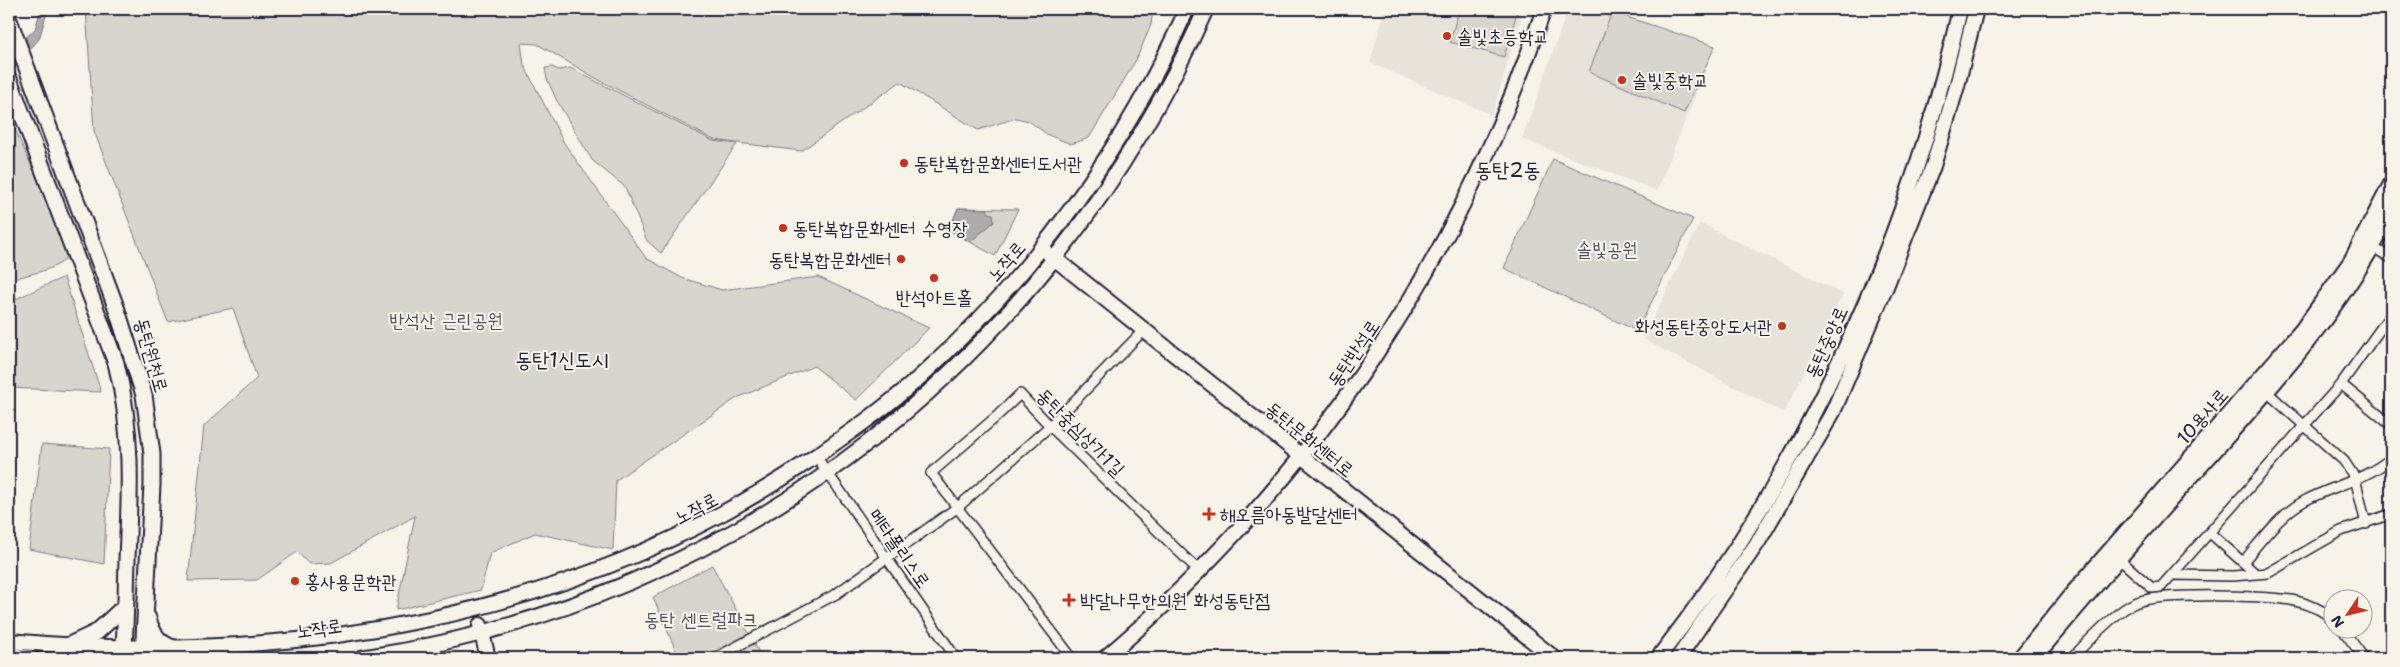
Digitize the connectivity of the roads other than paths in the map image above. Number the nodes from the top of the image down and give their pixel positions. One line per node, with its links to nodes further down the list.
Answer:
1 (1188, 9): 9 (street, 노작로)
2 (1206, 9): 10 (street, 노작로)
3 (1544, 9): 30 (street, 동탄반석로)
4 (1960, 9): 68 (street, 동탄중앙로)
5 (1976, 9): 69 (street, 동탄중앙로)
6 (10, 22): 46 (main road, 동탄원천로)
7 (9, 78): 45 (main road, 동탄원천로)
8 (2391, 184): 12 (street, 10용사로)
9 (1077, 202): 10 (street); 13 (street, 노작로)
10 (1090, 212): 15 (street, 노작로)
11 (2391, 213): 12 (street, 10용사로)
12 (2368, 245): 14 (street); 23 (street, 10용사로); 70 (street, 10용사로)
13 (1042, 248): 15 (street, 동탄문화센터로); 16 (street, 노작로)
14 (2391, 258)
15 (1055, 259): 17 (street, 노작로); 20 (street, 동탄문화센터로)
16 (1004, 293): 17 (street); 26 (street, 노작로)
17 (1017, 304): 28 (street, 노작로)
18 (2391, 314): 19 (street)
19 (2383, 326): 21 (street); 22 (street)
20 (1144, 330): 27 (street); 30 (street, 동탄문화센터로)
21 (2391, 332)
22 (2341, 384): 24 (street); 25 (street)
23 (2267, 392): 24 (street); 38 (street, 10용사로)
24 (2305, 425): 33 (street); 37 (street)
25 (2391, 425)
26 (861, 426): 28 (street); 29 (street, 노작로)
27 (1050, 426): 34 (street); 34 (street, 동탄중심상가1길); 41 (street, 동탄중심상가1길)
28 (871, 441): 32 (street, 노작로)
29 (816, 456): 32 (street, 메타폴리스로); 44 (street, 노작로)
30 (1303, 457): 41 (street, 동탄반석로); 67 (street, 동탄문화센터로)
31 (2391, 458): 33 (street)
32 (828, 472): 39 (street, 메타폴리스로); 47 (street, 노작로)
33 (2355, 478): 36 (street); 40 (street)
34 (958, 507): 39 (street); 65 (street, 동탄중심상가1길)
35 (2391, 514): 36 (street)
36 (2366, 524): 42 (street)
37 (2210, 533): 40 (street); 43 (street)
38 (2118, 558): 43 (street); 71 (street, 10용사로)
39 (888, 559): 63 (street); 64 (street, 메타폴리스로)
40 (2243, 562): 42 (street)
41 (1200, 572): 66 (street, 동탄반석로)
42 (2256, 574): 43 (street)
43 (2174, 575)
44 (546, 594): 47 (street); 49 (street, 노작로)
45 (125, 606): 55 (main road); 57 (main road, 동탄원천로)
46 (146, 612): 58 (main road, 동탄원천로); 59 (main road)
47 (552, 612): 51 (street, 노작로)
48 (2322, 613): 72 (street)
49 (478, 617): 50 (street, 노작로); 51 (street)
50 (423, 630): 54 (street); 59 (street, 노작로)
51 (482, 633): 54 (street, 노작로); 62 (street)
52 (9, 640): 55 (street, 노작로)
53 (2350, 640): 73 (street)
54 (427, 646): 61 (street, 노작로)
55 (61, 652): 57 (street, 노작로)
56 (9, 655): 60 (street)
57 (123, 656): 58 (street, 노작로)
58 (143, 657): 59 (street, 노작로)
59 (206, 657)
60 (31, 658)
61 (361, 658)
62 (488, 658)
63 (715, 658)
64 (956, 658)
65 (1072, 658)
66 (1105, 658)
67 (1554, 658)
68 (1658, 658)
69 (1678, 658)
70 (2021, 658)
71 (2034, 658)
72 (2072, 658)
73 (2364, 658)

